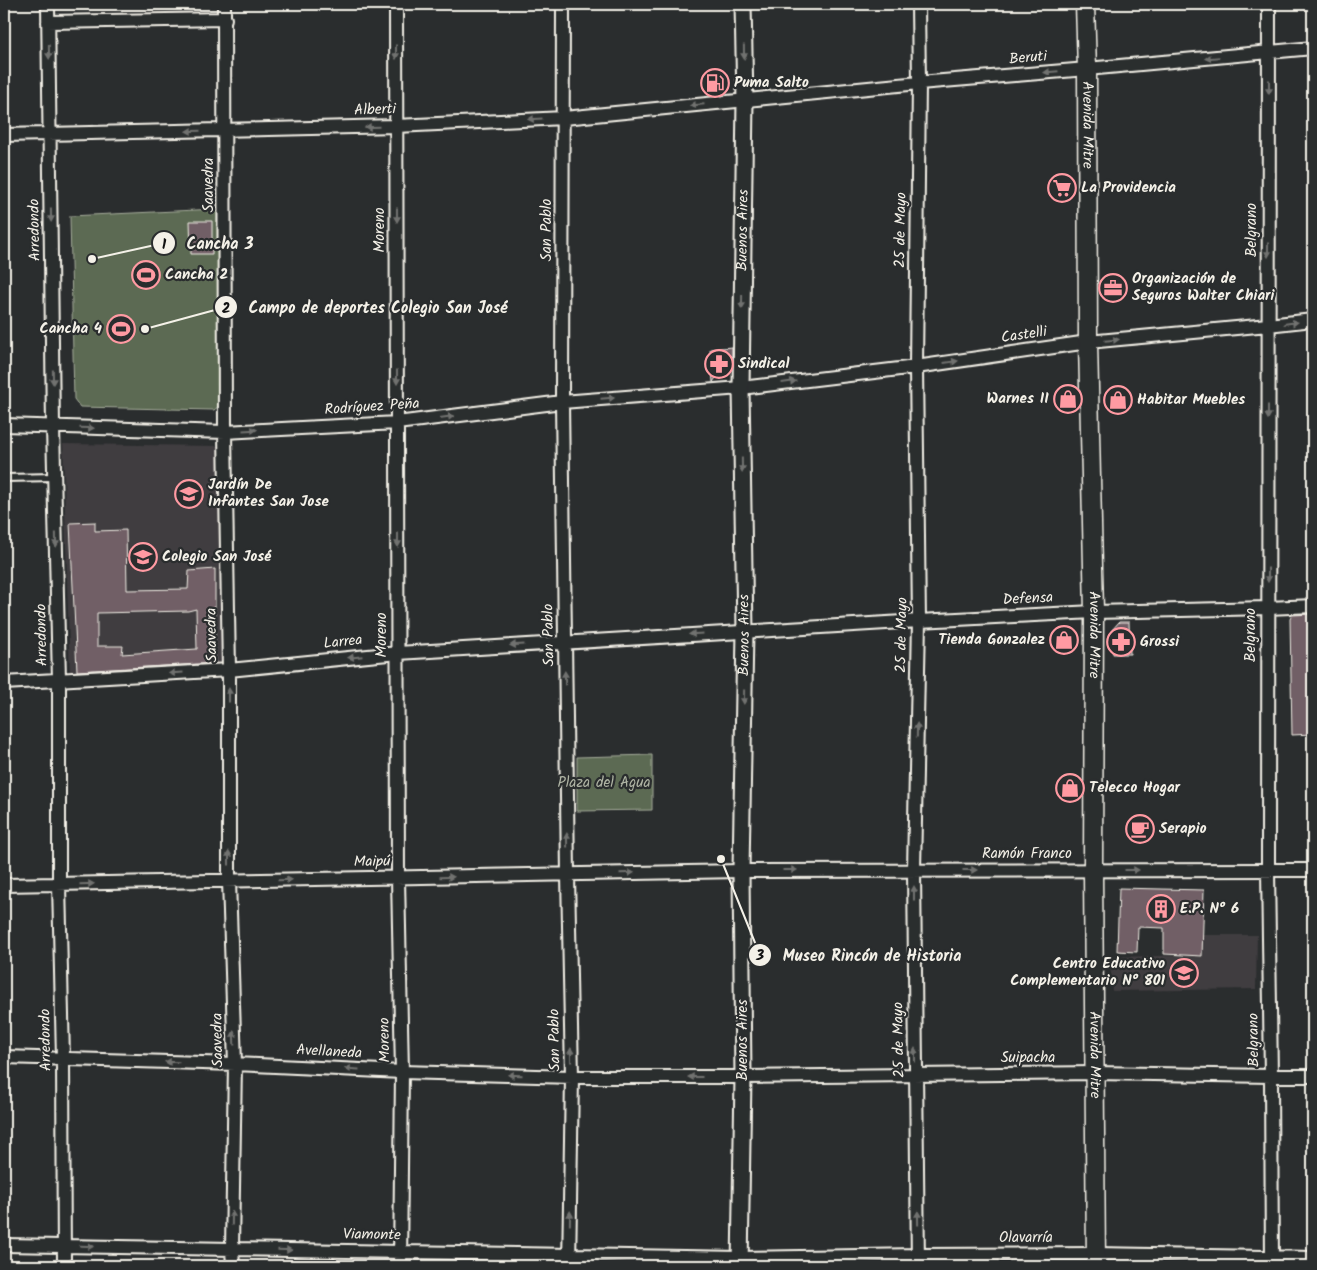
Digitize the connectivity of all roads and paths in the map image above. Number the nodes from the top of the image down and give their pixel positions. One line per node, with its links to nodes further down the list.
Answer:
1 (48, 4): 10 (street, Arredondo)
2 (224, 4): 9 (street, Saavedra)
3 (396, 4): 17 (street, Moreno, one-way to 17)
4 (564, 4): 16 (street, San Pablo)
5 (743, 4): 15 (street, Buenos Aires, one-way to 15)
6 (918, 4): 14 (street, 25 de Mayo)
7 (1085, 4): 13 (main road, Avenida Mitre)
8 (1268, 4): 12 (street, Belgrano)
9 (224, 20): 10 (street); 18 (street, Saavedra)
10 (48, 22): 19 (street, Arredondo, one-way to 19)
11 (1313, 48): 12 (street, Beruti)
12 (1269, 52): 13 (street, Beruti, one-way to 13); 22 (street, Belgrano, one-way to 22)
13 (1087, 69): 14 (street, Beruti, one-way to 14); 23 (main road, Avenida Mitre)
14 (919, 83): 15 (street, Beruti); 24 (street, 25 de Mayo)
15 (745, 101): 16 (street, Alberti, one-way to 16); 25 (street, Buenos Aires, one-way to 25)
16 (564, 118): 17 (street, Alberti, one-way to 17); 26 (street, San Pablo)
17 (396, 126): 18 (street, Alberti, one-way to 18); 27 (street, Moreno, one-way to 27)
18 (225, 130): 19 (street, Alberti, one-way to 19); 30 (street, Saavedra)
19 (50, 134): 20 (street, Alberti); 29 (street, Arredondo, one-way to 29)
20 (4, 135)
21 (1313, 320): 22 (street, Castelli, one-way to 21)
22 (1268, 326): 23 (street, Castelli, one-way to 22); 34 (street, Belgrano, one-way to 34)
23 (1088, 342): 24 (street, Castelli, one-way to 23); 35 (main road, Avenida Mitre)
24 (916, 367): 25 (street, Castelli, one-way to 24); 36 (street, 25 de Mayo)
25 (741, 388): 26 (street, Rodríguez Peña, one-way to 25); 37 (street, Buenos Aires, one-way to 37)
26 (562, 402): 27 (street, Rodríguez Peña, one-way to 26); 38 (street, San Pablo)
27 (397, 423): 30 (street, Rodríguez Peña, one-way to 27); 39 (street, Moreno, one-way to 39)
28 (4, 425): 29 (street, Rodríguez Peña)
29 (53, 427): 30 (street, Rodríguez Peña, one-way to 30); 31 (street, Arredondo)
30 (225, 432): 40 (street, Saavedra)
31 (55, 477): 32 (lane); 41 (street, Arredondo, one-way to 41)
32 (4, 478)
33 (1313, 606): 34 (street, Defensa)
34 (1268, 608): 35 (street, Defensa); 46 (street, Belgrano)
35 (1094, 612): 36 (street, Defensa); 45 (main road, Avenida Mitre)
36 (919, 621): 37 (street, Defensa); 44 (street, 25 de Mayo, one-way to 36)
37 (745, 631): 38 (street, Larrea, one-way to 38); 43 (street, Buenos Aires, one-way to 43)
38 (565, 642): 39 (street, Larrea, one-way to 39); 48 (street, San Pablo, one-way to 38)
39 (398, 653): 40 (street, Larrea, one-way to 40); 49 (street, Moreno)
40 (229, 670): 41 (street, Larrea, one-way to 41); 50 (street, Saavedra, one-way to 40)
41 (59, 680): 42 (street, Larrea); 51 (street, Arredondo)
42 (4, 682)
43 (741, 870): 44 (street, Ramón Franco, one-way to 44); 48 (street, Maipú, one-way to 43); 62 (street, Buenos Aires)
44 (914, 870): 45 (street, Ramón Franco, one-way to 45); 58 (street, 25 de Mayo, one-way to 44)
45 (1093, 870): 46 (street, Ramón Franco, one-way to 46); 57 (main road, Avenida Mitre)
46 (1268, 870): 47 (street, Ramón Franco); 59 (street, Belgrano)
47 (1313, 870)
48 (568, 874): 49 (street, Maipú, one-way to 48); 61 (street, San Pablo, one-way to 48)
49 (398, 878): 50 (street, Maipú, one-way to 49); 56 (street, Moreno)
50 (229, 881): 51 (street, Maipú, one-way to 50); 55 (street, Saavedra, one-way to 50)
51 (59, 884): 52 (street, Maipú); 54 (street, Arredondo)
52 (4, 885)
53 (4, 1057): 54 (street, Avellaneda)
54 (63, 1058): 55 (street, Avellaneda, one-way to 54); 64 (street, Arredondo)
55 (235, 1064): 56 (street, Avellaneda, one-way to 55); 65 (street, Saavedra, one-way to 55)
56 (402, 1072): 61 (street, Avellaneda, one-way to 56); 66 (street, Moreno)
57 (1095, 1073): 58 (street, Suipacha); 59 (street, Suipacha); 69 (main road, Avenida Mitre)
58 (916, 1075): 62 (street, Suipacha); 70 (street, 25 de Mayo, one-way to 58)
59 (1271, 1076): 60 (street, Suipacha); 72 (street, Belgrano)
60 (1313, 1076)
61 (572, 1077): 62 (street, Avellaneda, one-way to 61); 68 (street, San Pablo, one-way to 61)
62 (743, 1077): 71 (street, Buenos Aires)
63 (4, 1245): 64 (street, Viamonte)
64 (64, 1246): 65 (street, Viamonte, one-way to 65); 73 (street, Arredondo)
65 (232, 1249): 66 (street, Viamonte, one-way to 66); 74 (street, Saavedra)
66 (400, 1252): 68 (street, Viamonte); 75 (street, Moreno)
67 (1313, 1258): 72 (street, Olavarría)
68 (569, 1260): 71 (street, Viamonte)
69 (1096, 1260): 70 (street, Olavarría); 72 (street, Olavarría)
70 (918, 1261): 71 (street, Olavarría)
71 (740, 1262)
72 (1272, 1262)
73 (64, 1266)
74 (233, 1266)
75 (400, 1266)

